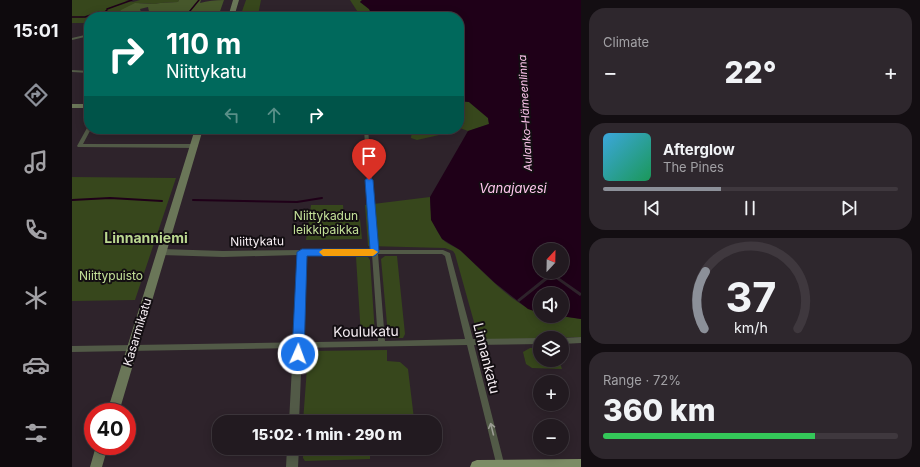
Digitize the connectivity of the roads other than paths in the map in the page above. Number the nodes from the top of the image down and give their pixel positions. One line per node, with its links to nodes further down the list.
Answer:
1 (236, 0): 2 (main road)
2 (232, 12)
3 (84, 36): 4 (street)
4 (72, 38)
5 (72, 71): 6 (street)
6 (84, 72)
7 (72, 106): 8 (main road)
8 (84, 106)
9 (86, 134): 12 (street)
10 (198, 134): 12 (main road, Kasarmikatu)
11 (366, 134): 15 (street)
12 (194, 146): 13 (main road, Kasarmikatu)
13 (162, 252): 14 (street, Niittykatu); 24 (main road, Kasarmikatu)
14 (302, 252): 15 (street, Niittykatu); 22 (street)
15 (375, 252): 16 (street, Niittykatu); 21 (street)
16 (448, 255): 20 (street, Linnankatu)
17 (581, 340): 19 (street)
18 (533, 341): 20 (street, Koulukatu)
19 (569, 341)
20 (470, 343): 21 (street, Koulukatu); 33 (street, Linnankatu, one-way to 20)
21 (382, 344): 22 (street, Koulukatu)
22 (298, 345): 24 (street, Koulukatu); 26 (street)
23 (72, 348): 24 (street, Koulukatu)
24 (132, 348): 25 (main road, Kasarmikatu)
25 (116, 403)
26 (294, 415)
27 (99, 455): 30 (main road)
28 (293, 455): 31 (street)
29 (581, 466): 33 (main road)
30 (96, 467)
31 (292, 467)
32 (477, 467): 33 (main road)
33 (501, 467)

